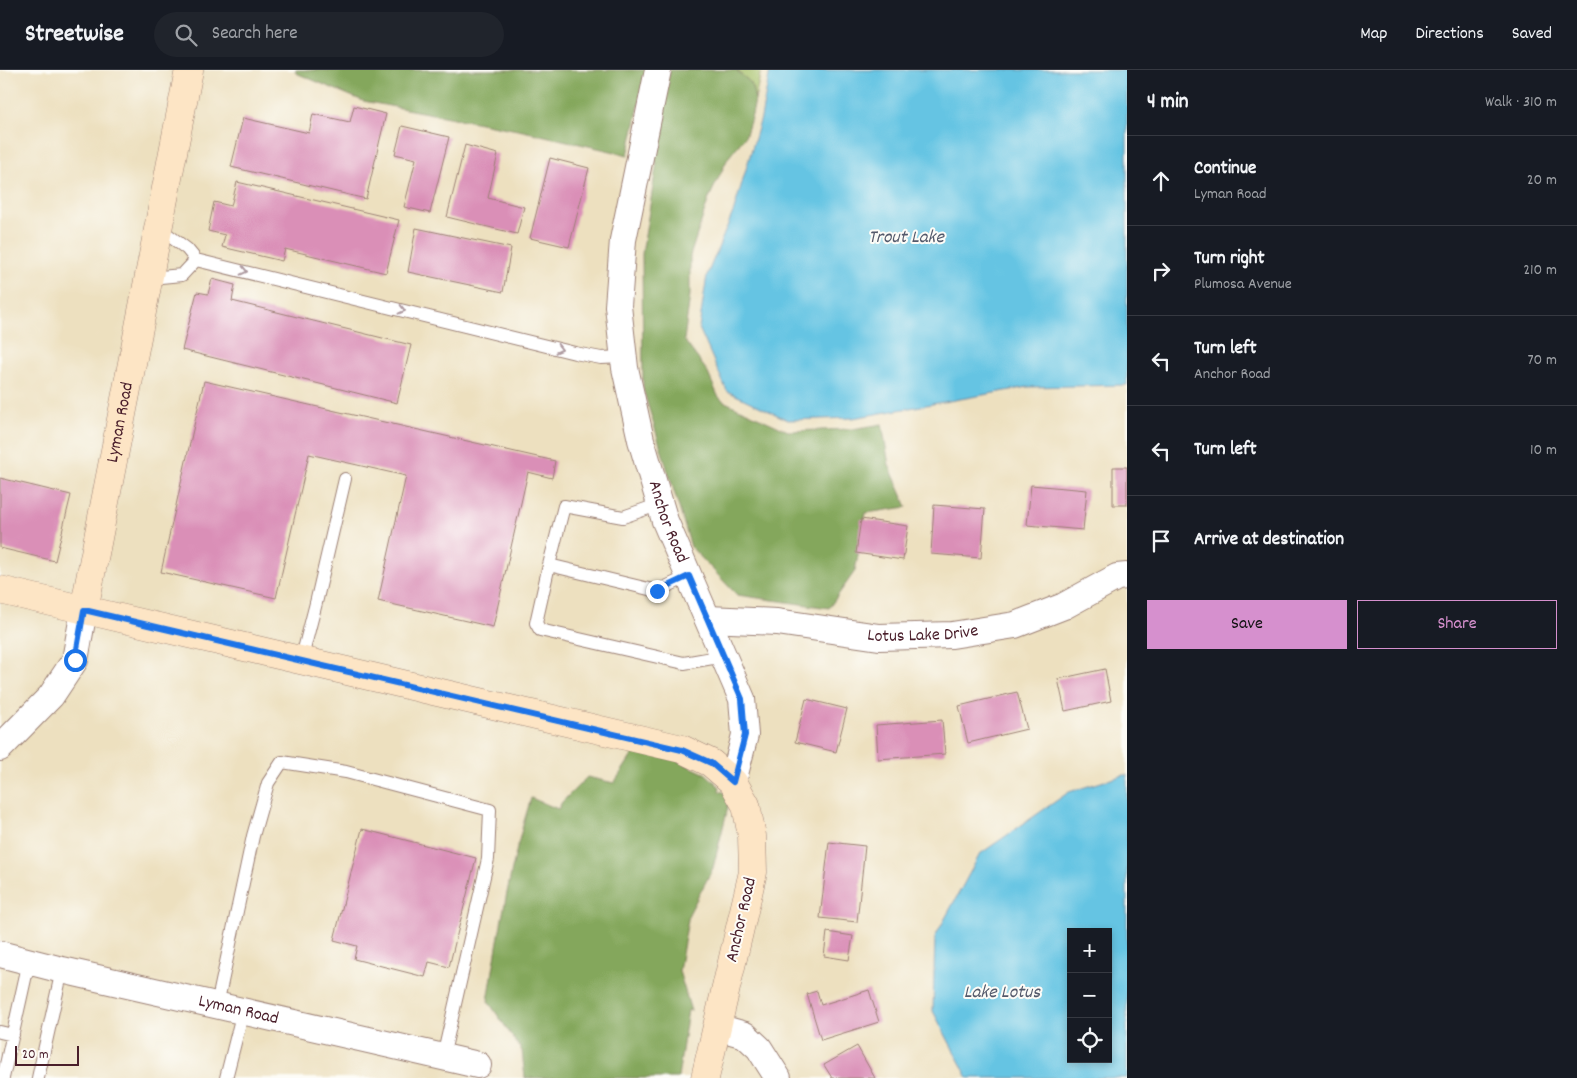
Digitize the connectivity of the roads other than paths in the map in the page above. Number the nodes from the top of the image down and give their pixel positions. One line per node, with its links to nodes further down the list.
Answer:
1 (658, 70): 6 (street, Anchor Road)
2 (184, 71): 3 (street, Lyman Road)
3 (159, 228): 4 (lane); 5 (street, Lyman Road)
4 (196, 260): 5 (lane); 6 (lane, one-way to 6)
5 (150, 278): 13 (street, Lyman Road)
6 (624, 358): 8 (street, Anchor Road)
7 (345, 479): 16 (lane)
8 (660, 504): 9 (lane); 10 (street, Anchor Road)
9 (549, 565): 10 (lane); 15 (lane)
10 (689, 576): 14 (street, Anchor Road)
11 (1127, 576): 14 (street, Lotus Lake Drive)
12 (0, 590): 13 (street)
13 (84, 610): 16 (street); 17 (street, Lyman Road)
14 (708, 619): 15 (street, Anchor Road)
15 (724, 656): 18 (street, Anchor Road)
16 (301, 661): 18 (street)
17 (0, 748)
18 (733, 782): 24 (street, Anchor Road)
19 (0, 954): 20 (street, Lyman Road)
20 (29, 961): 21 (street, Lyman Road); 26 (lane)
21 (62, 970): 22 (street, Lyman Road); 30 (lane)
22 (217, 1005): 23 (street, Lyman Road); 27 (lane)
23 (243, 1011): 27 (street, Lyman Road); 31 (lane)
24 (717, 1027): 32 (street, Anchor Road); 33 (street)
25 (0, 1032): 26 (lane)
26 (13, 1035): 29 (lane)
27 (443, 1057): 28 (street, Lyman Road)
28 (478, 1065)
29 (3, 1078)
30 (38, 1078)
31 (226, 1078)
32 (705, 1078)
33 (778, 1078)

